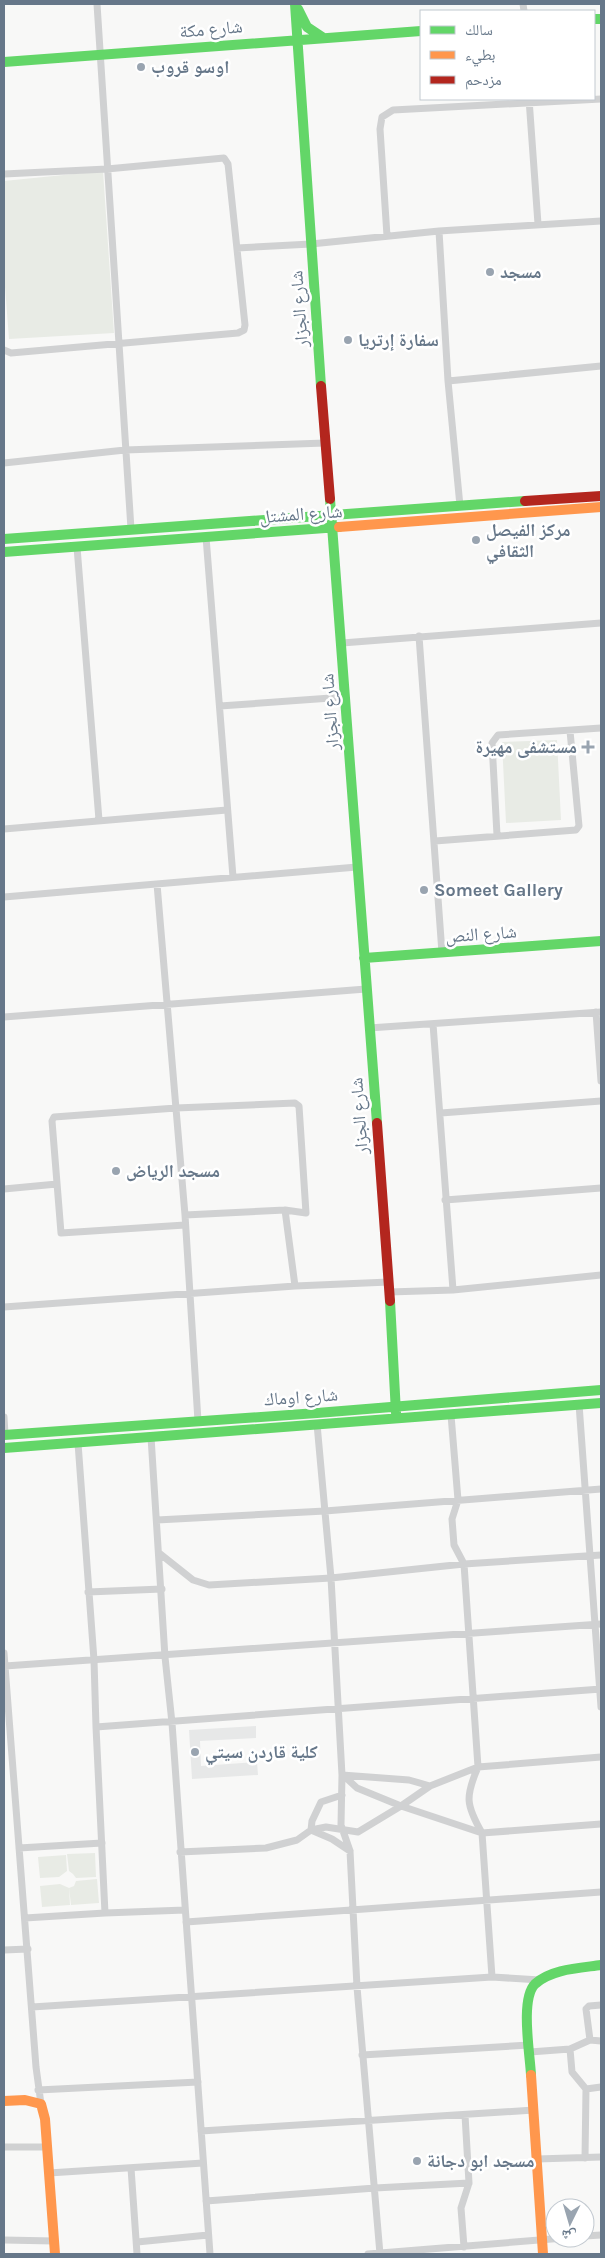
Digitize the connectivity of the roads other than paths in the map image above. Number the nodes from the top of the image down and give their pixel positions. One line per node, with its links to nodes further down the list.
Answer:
1 (97, 4): 6 (street)
2 (295, 4): 4 (street); 5 (street, شارع الجزار)
3 (420, 31): 4 (street, شارع مكة)
4 (322, 37): 5 (street, شارع مكة)
5 (298, 39): 6 (street, شارع مكة); 16 (street, شارع الجزار)
6 (100, 55): 7 (street, شارع مكة); 10 (street)
7 (4, 62)
8 (565, 100): 9 (street)
9 (529, 101): 13 (street); 15 (street)
10 (108, 169): 11 (street); 17 (street); 18 (street)
11 (4, 174)
12 (601, 221): 13 (street)
13 (538, 224): 14 (street)
14 (439, 231): 15 (street); 21 (street)
15 (387, 236): 16 (street)
16 (311, 244): 17 (street); 22 (street, شارع الجزار)
17 (237, 248): 18 (street)
18 (119, 343): 19 (street); 23 (street)
19 (4, 350)
20 (601, 366): 21 (street)
21 (448, 381): 26 (street)
22 (325, 442): 23 (street); 28 (street, شارع الجزار)
23 (125, 450): 24 (street); 30 (street)
24 (4, 463)
25 (601, 496): 26 (street, شارع المشتل)
26 (460, 506): 28 (street, شارع المشتل)
27 (601, 507): 29 (street, شارع المشتل)
28 (332, 515): 29 (street, شارع الجزار); 30 (street, شارع المشتل)
29 (333, 528): 31 (street, شارع المشتل); 37 (street, شارع الجزار)
30 (131, 530): 32 (street, شارع المشتل)
31 (206, 537): 33 (street, شارع المشتل); 39 (street)
32 (4, 538)
33 (77, 547): 34 (street, شارع المشتل); 43 (street)
34 (4, 552)
35 (601, 622): 36 (street)
36 (420, 636): 37 (street); 46 (street)
37 (342, 643): 38 (street, شارع الجزار)
38 (345, 697): 39 (street); 47 (street, شارع الجزار)
39 (220, 706): 42 (street)
40 (601, 728): 41 (street)
41 (570, 731): 45 (street); 45 (street)
42 (227, 810): 43 (street); 48 (street)
43 (99, 820): 44 (street)
44 (4, 829)
45 (498, 835): 46 (street)
46 (435, 841): 52 (street)
47 (357, 867): 48 (street); 53 (street, شارع الجزار)
48 (233, 877): 49 (street)
49 (157, 884): 50 (street); 55 (street)
50 (4, 896)
51 (601, 941): 52 (street, شارع النص)
52 (442, 953): 53 (street, شارع النص)
53 (364, 958): 54 (street, شارع الجزار)
54 (366, 989): 55 (street); 59 (street, شارع الجزار)
55 (168, 1004): 57 (street); 62 (street)
56 (599, 1012): 58 (street); 60 (street)
57 (4, 1017)
58 (433, 1024): 59 (street); 63 (street)
59 (369, 1028): 73 (street, شارع الجزار)
60 (601, 1081)
61 (601, 1101): 63 (street)
62 (176, 1108): 64 (street); 68 (street); 69 (street)
63 (441, 1113): 67 (street)
64 (57, 1184): 66 (street); 70 (street)
65 (601, 1188): 67 (street)
66 (4, 1189)
67 (445, 1200): 74 (street)
68 (285, 1210): 69 (street); 72 (street)
69 (185, 1215): 70 (street)
70 (185, 1225): 75 (street)
71 (601, 1275): 74 (street)
72 (295, 1286): 73 (street); 75 (street)
73 (389, 1287): 74 (street); 80 (street, شارع الجزار)
74 (452, 1290)
75 (190, 1294): 76 (street); 84 (street)
76 (4, 1307)
77 (601, 1390): 80 (street, شارع اوماك)
78 (601, 1403): 79 (street, شارع اوماك)
79 (579, 1404): 81 (street, شارع اوماك); 91 (street)
80 (395, 1406): 83 (street, شارع الجزار); 84 (street, شارع اوماك)
81 (450, 1415): 83 (street, شارع اوماك); 92 (street)
82 (4, 1417): 86 (street)
83 (396, 1419): 85 (street, شارع اوماك)
84 (198, 1421): 86 (street, شارع اوماك)
85 (317, 1424): 87 (street, شارع اوماك); 93 (street)
86 (4, 1435)
87 (151, 1437): 88 (street, شارع اوماك); 94 (street)
88 (78, 1443): 89 (street, شارع اوماك); 101 (street)
89 (4, 1448)
90 (601, 1489): 91 (street)
91 (586, 1490): 92 (street); 96 (street)
92 (458, 1500): 93 (street); 98 (street)
93 (325, 1511): 94 (street); 99 (street)
94 (157, 1520): 95 (street)
95 (159, 1554): 99 (street); 100 (street)
96 (592, 1555): 97 (street); 98 (street); 102 (street)
97 (601, 1555)
98 (464, 1564): 99 (street); 103 (street)
99 (331, 1578): 104 (street)
100 (162, 1589): 101 (street); 106 (street)
101 (88, 1592): 107 (street)
102 (599, 1624): 103 (street); 109 (street)
103 (467, 1634): 104 (street); 110 (street)
104 (335, 1643): 106 (street); 112 (street)
105 (4, 1653): 108 (street)
106 (165, 1657): 107 (street); 114 (street)
107 (94, 1660): 108 (street); 115 (street)
108 (5, 1666): 113 (street)
109 (601, 1689): 110 (street); 111 (street)
110 (473, 1700): 112 (street); 117 (street)
111 (601, 1707)
112 (337, 1709): 114 (street); 118 (street)
113 (6, 1715): 127 (street)
114 (172, 1723): 115 (street); 128 (street)
115 (96, 1727): 126 (street)
116 (601, 1757): 117 (street)
117 (478, 1767): 119 (street); 125 (street)
118 (342, 1775): 119 (street); 120 (street); 121 (street)
119 (430, 1786): 121 (street)
120 (342, 1795): 123 (street); 124 (street)
121 (401, 1806): 123 (street); 125 (street)
122 (601, 1824): 125 (street)
123 (342, 1828): 124 (street); 129 (street)
124 (311, 1830): 128 (street); 129 (street)
125 (482, 1833): 131 (street)
126 (102, 1843): 127 (street); 134 (street)
127 (19, 1848): 135 (street)
128 (180, 1852): 132 (street)
129 (350, 1852): 133 (street)
130 (601, 1892): 131 (street)
131 (487, 1900): 133 (street); 140 (street)
132 (185, 1910): 134 (street); 136 (street)
133 (353, 1911): 136 (street); 142 (street)
134 (106, 1913): 135 (street)
135 (25, 1918): 137 (street)
136 (186, 1922): 143 (street)
137 (28, 1949): 138 (street); 145 (street)
138 (4, 1950)
139 (601, 1965): 141 (street)
140 (492, 1977): 141 (street); 142 (street)
141 (540, 1980): 148 (street)
142 (357, 1987): 143 (street); 150 (street)
143 (192, 1998): 145 (street); 151 (street)
144 (601, 2005): 146 (street)
145 (32, 2007): 154 (street)
146 (590, 2040): 147 (street); 149 (street)
147 (601, 2041)
148 (530, 2048): 149 (street); 150 (street); 157 (street)
149 (570, 2049): 153 (street)
150 (362, 2055): 159 (street)
151 (198, 2082): 154 (street); 160 (street)
152 (601, 2087): 153 (street)
153 (586, 2089): 164 (street)
154 (38, 2090): 156 (street)
155 (4, 2101): 156 (street)
156 (41, 2104): 162 (street)
157 (534, 2110): 158 (street); 165 (street)
158 (465, 2115): 159 (street); 169 (street)
159 (369, 2121): 160 (street); 170 (street)
160 (201, 2130): 166 (street)
161 (4, 2147): 162 (street)
162 (47, 2147): 168 (street)
163 (601, 2157): 164 (street)
164 (585, 2158): 165 (street)
165 (537, 2159): 174 (street)
166 (203, 2163): 167 (street); 171 (street)
167 (130, 2168): 168 (street); 177 (street)
168 (50, 2173): 176 (street)
169 (469, 2183): 170 (street); 178 (street)
170 (375, 2188): 171 (street); 183 (street)
171 (206, 2201): 172 (street)
172 (208, 2235): 177 (street); 181 (street)
173 (4, 2240): 176 (street)
174 (542, 2240): 175 (street); 178 (street); 184 (street)
175 (545, 2240)
176 (54, 2241): 179 (street)
177 (137, 2242): 180 (street)
178 (464, 2247): 183 (street)
179 (55, 2254)
180 (137, 2254)
181 (210, 2254)
182 (368, 2254): 183 (street)
183 (380, 2254)
184 (543, 2254)

